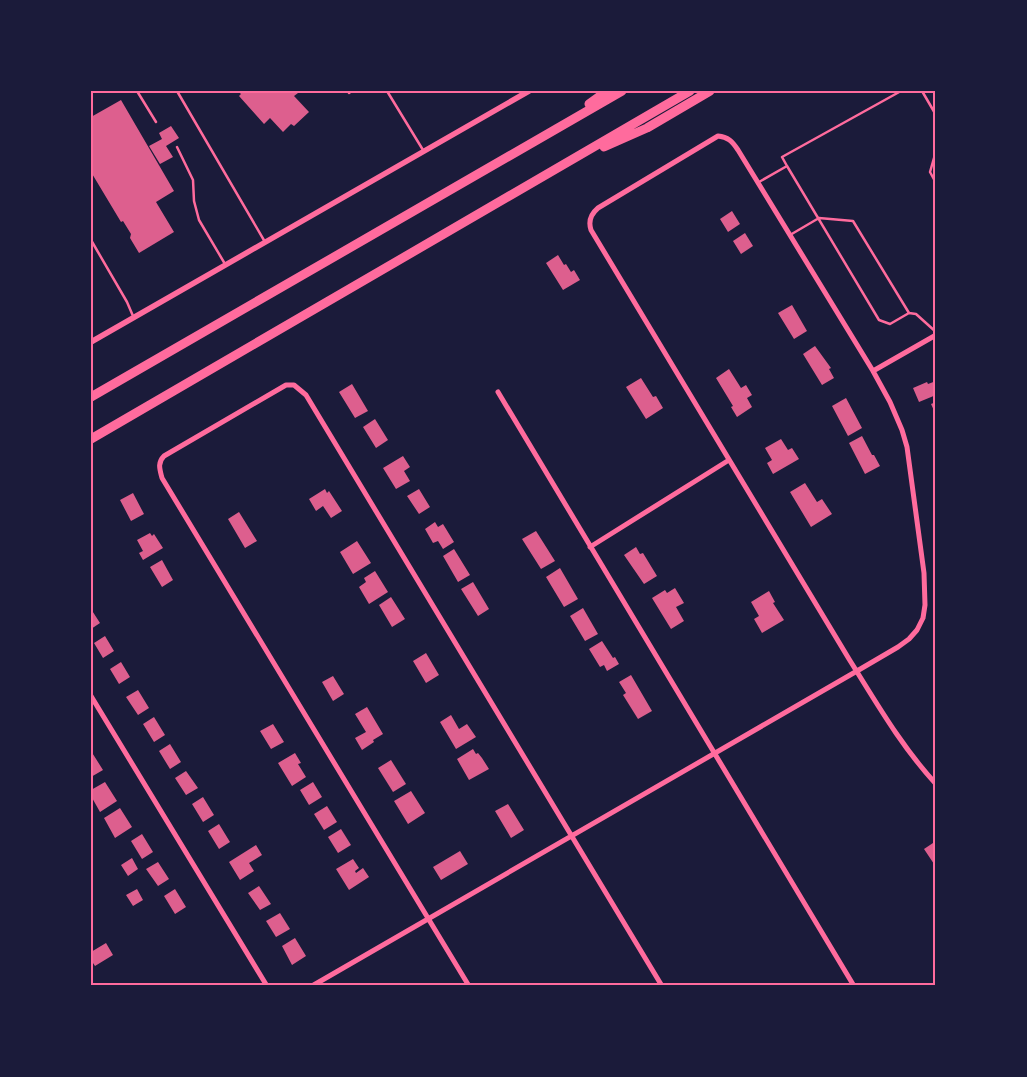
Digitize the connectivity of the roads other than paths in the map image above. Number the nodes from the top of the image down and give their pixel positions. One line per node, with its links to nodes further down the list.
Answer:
1 (137, 91): 12 (lane)
2 (176, 91): 26 (lane)
3 (387, 91): 16 (lane)
4 (529, 91): 16 (street)
5 (607, 91): 13 (highway)
6 (622, 91): 13 (highway)
7 (690, 91): 19 (highway)
8 (710, 91): 19 (highway)
9 (901, 91): 17 (lane)
10 (922, 91): 11 (lane)
11 (936, 115)
12 (156, 122)
13 (551, 132): 34 (highway)
14 (177, 147): 27 (lane)
15 (936, 151): 20 (lane)
16 (424, 152): 26 (street)
17 (787, 166): 21 (lane); 23 (lane)
18 (936, 169): 20 (lane)
19 (554, 170): 35 (highway)
20 (930, 172): 22 (lane)
21 (758, 183): 24 (street); 36 (street)
22 (936, 183)
23 (819, 218): 24 (lane); 28 (lane); 28 (lane)
24 (789, 236): 32 (street)
25 (91, 240): 29 (lane)
26 (266, 243): 27 (street)
27 (226, 266): 29 (street)
28 (909, 313): 30 (lane)
29 (134, 317): 31 (street)
30 (936, 334): 32 (street)
31 (91, 342)
32 (873, 371): 38 (street)
33 (498, 392): 37 (street)
34 (91, 397)
35 (91, 439)
36 (729, 460): 37 (street); 38 (street)
37 (590, 547): 40 (street)
38 (857, 672): 40 (street); 41 (street)
39 (91, 696): 44 (street)
40 (714, 754): 42 (street); 48 (street)
41 (936, 784)
42 (571, 835): 43 (street); 43 (street); 47 (street)
43 (428, 919): 45 (street); 46 (street)
44 (267, 986)
45 (312, 986)
46 (469, 986)
47 (662, 986)
48 (854, 986)

